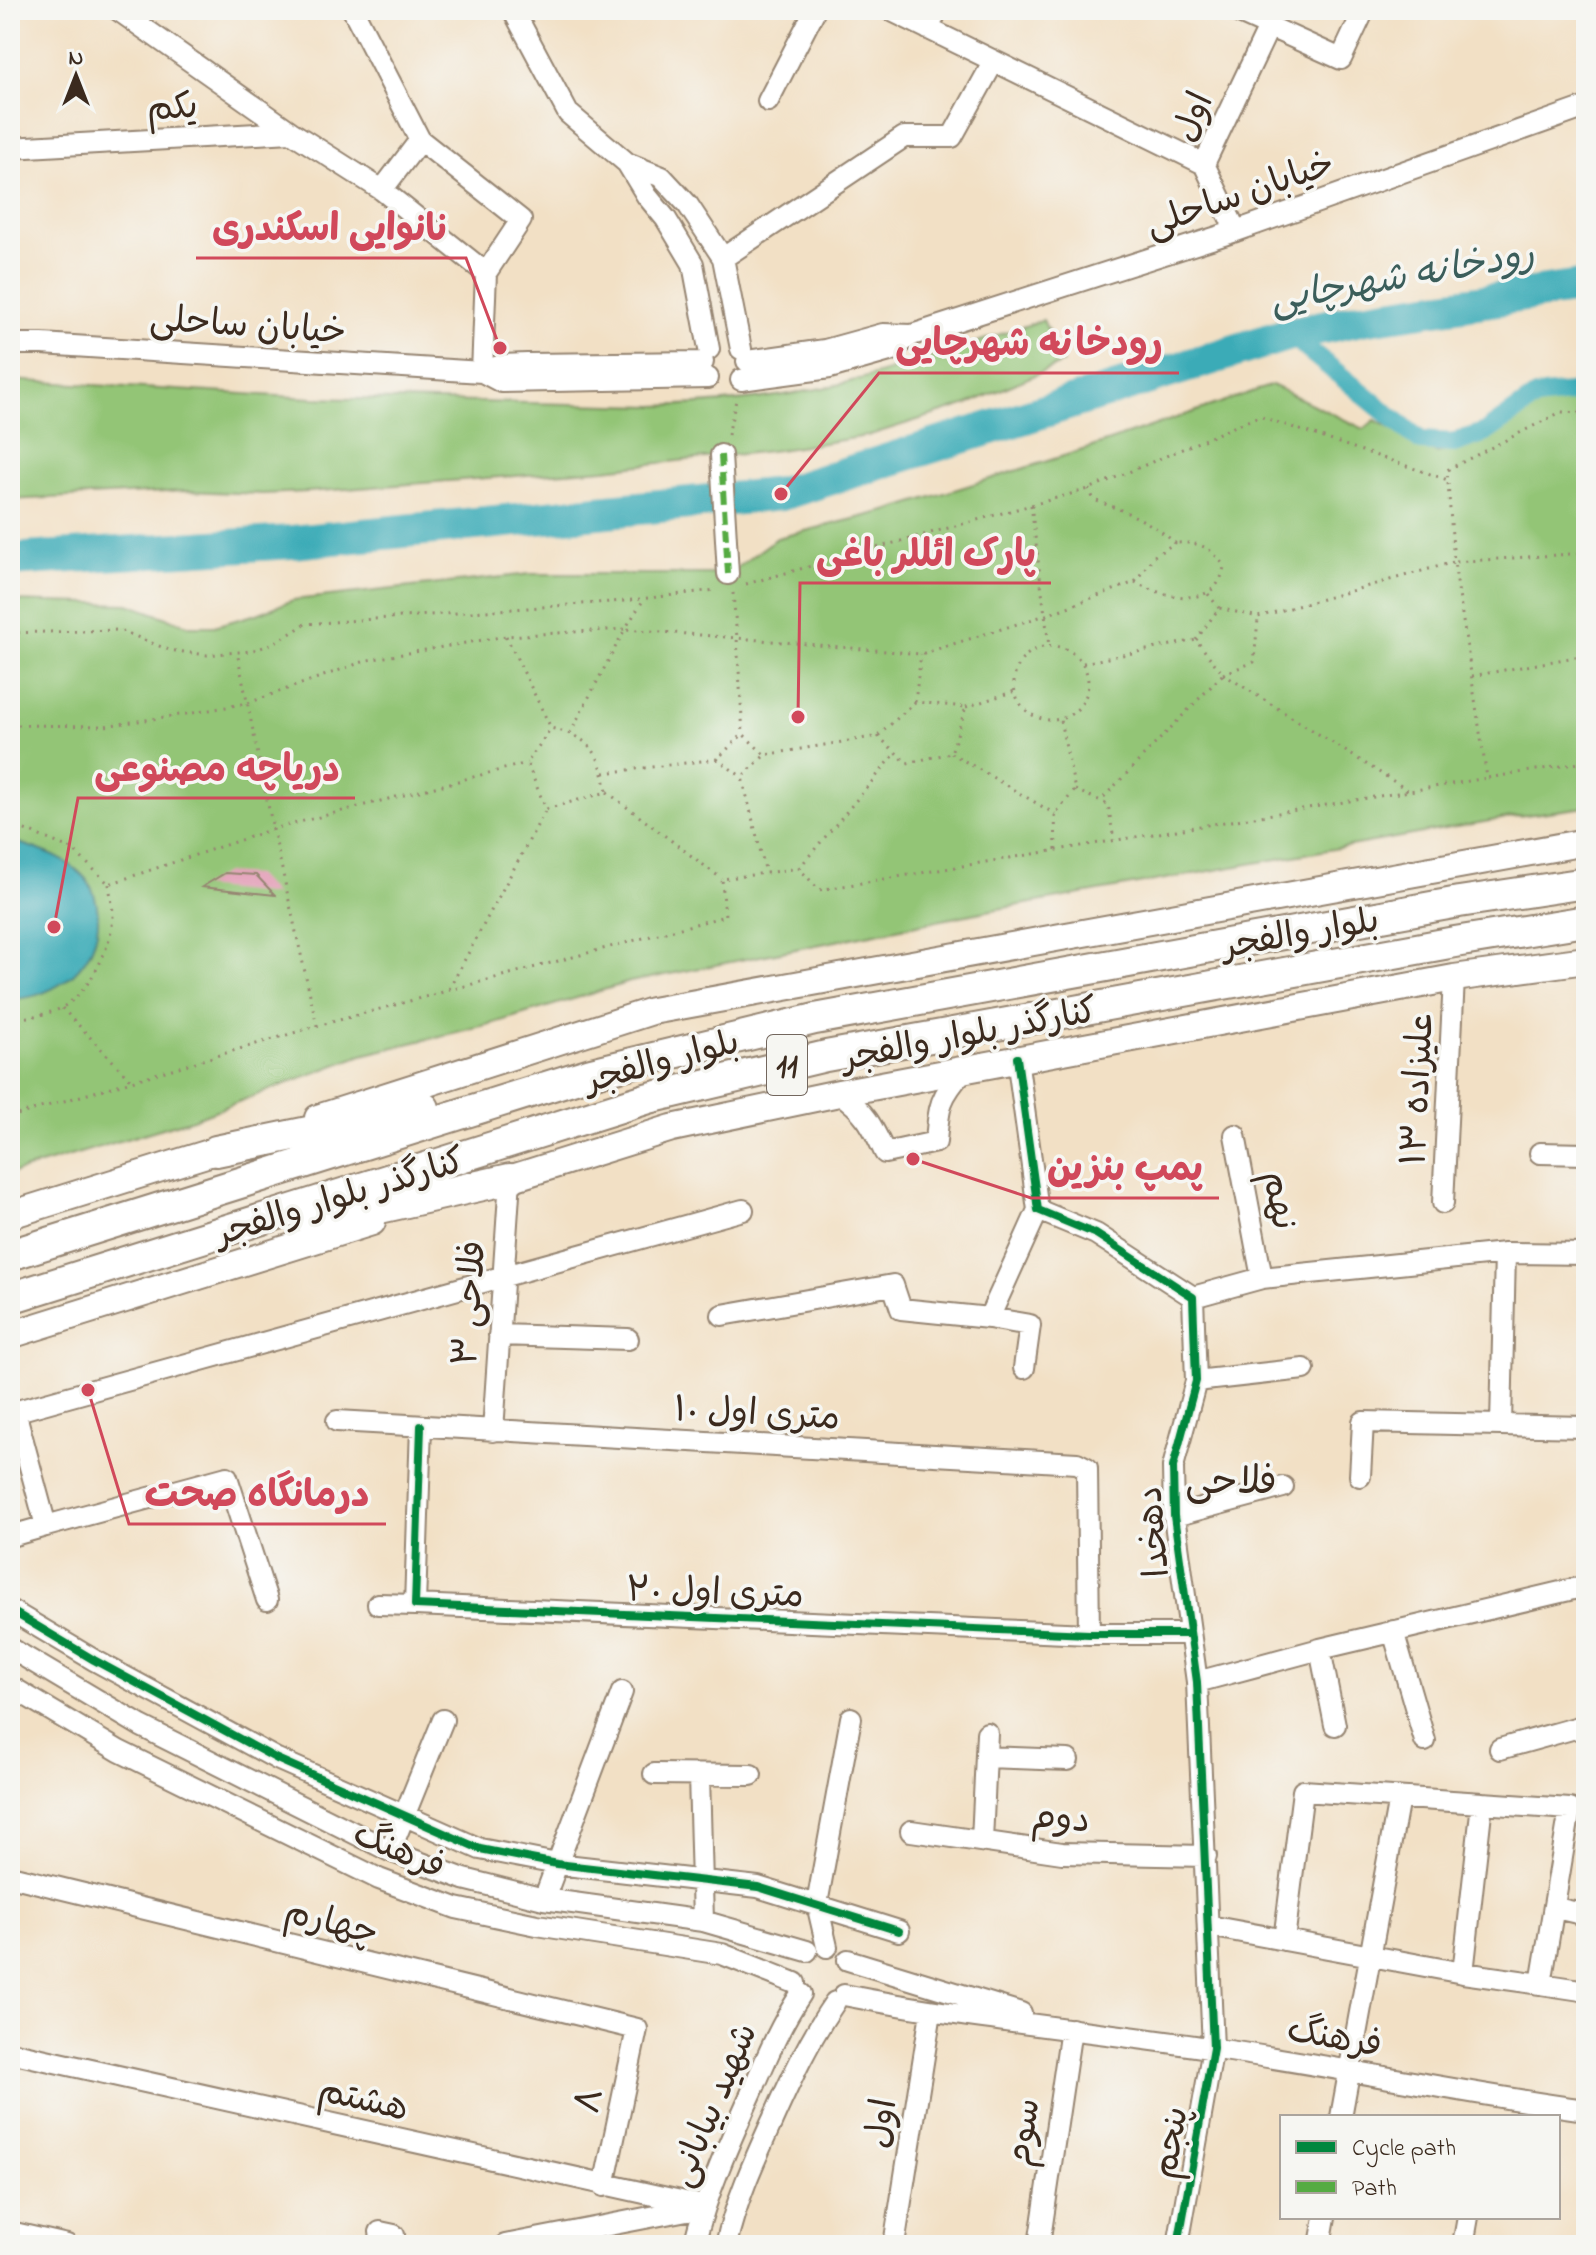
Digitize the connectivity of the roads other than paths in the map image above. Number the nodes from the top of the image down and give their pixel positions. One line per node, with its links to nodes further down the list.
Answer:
1 (118, 10): 13 (street)
2 (353, 10): 15 (street)
3 (513, 10): 17 (street)
4 (815, 10): 11 (street)
5 (890, 10): 8 (street)
6 (1233, 10): 9 (street)
7 (1364, 10): 9 (street)
8 (933, 19): 10 (street)
9 (1269, 27): 18 (street, اول)
10 (994, 61): 18 (street); 21 (street)
11 (768, 101)
12 (1586, 107): 20 (street, خیابان ساحلی)
13 (291, 132): 16 (street, یکم); 19 (street)
14 (10, 136): 16 (street)
15 (420, 140): 19 (street); 22 (street)
16 (19, 148)
17 (627, 163): 21 (street); 24 (street)
18 (1204, 164): 20 (street, اول)
19 (382, 190): 22 (street)
20 (1236, 231): 25 (street, خیابان ساحلی)
21 (723, 258): 25 (street)
22 (486, 273): 26 (street)
23 (10, 344): 26 (street, خیابان ساحلی)
24 (707, 363): 25 (street); 25 (street); 26 (street, خیابان ساحلی)
25 (743, 363)
26 (482, 372)
27 (724, 446): 28 (street)
28 (723, 582)
29 (1586, 842): 39 (main road, 11)
30 (1586, 883): 36 (highway, بلوار والفجر / 11)
31 (1586, 921): 50 (highway, بلوار والفجر / 11)
32 (1586, 960): 33 (main road, کنارگذر بلوار والفجر)
33 (1454, 978): 34 (main road, کنارگذر بلوار والفجر); 43 (street, ۱۳ علیزاده)
34 (1017, 1058): 35 (main road, کنارگذر بلوار والفجر); 45 (street)
35 (963, 1071): 37 (main road, کنارگذر بلوار والفجر); 37 (street)
36 (591, 1073): 39 (highway); 49 (highway, بلوار والفجر / 11)
37 (839, 1093): 42 (main road, کنارگذر بلوار والفجر)
38 (1235, 1135): 52 (street, نهم)
39 (216, 1151): 46 (main road, 11)
40 (1540, 1153): 41 (street)
41 (1586, 1154)
42 (510, 1179): 50 (highway); 51 (street, فلاحی ۳); 57 (main road, کنارگذر بلوار والفجر)
43 (1443, 1203)
44 (743, 1210): 51 (street)
45 (1038, 1210): 53 (street); 56 (street)
46 (10, 1215)
47 (1505, 1253): 48 (street); 52 (street); 65 (street)
48 (1586, 1254)
49 (10, 1255)
50 (127, 1263): 54 (highway, بلوار والفجر / 11)
51 (502, 1277): 58 (street, فلاحی ۳); 63 (street)
52 (1262, 1278): 53 (street)
53 (1193, 1297): 62 (street, دهخدا)
54 (10, 1298)
55 (722, 1315): 56 (street)
56 (989, 1318): 60 (street)
57 (10, 1335)
58 (499, 1335): 59 (street); 68 (street, فلاحی ۳)
59 (628, 1339)
60 (1024, 1368)
61 (1304, 1369): 62 (street)
62 (1196, 1381): 71 (street, دهخدا)
63 (13, 1412): 72 (street)
64 (337, 1421): 66 (street, ۱۰ متری اول)
65 (1501, 1425): 67 (street); 69 (street)
66 (421, 1426): 68 (street, ۱۰ متری اول); 77 (street)
67 (1586, 1427)
68 (493, 1431): 80 (street, ۱۰ متری اول)
69 (1360, 1476)
70 (1283, 1487): 71 (street)
71 (1174, 1516): 81 (street, دهخدا)
72 (46, 1526): 73 (street); 75 (street)
73 (11, 1536)
74 (1586, 1586): 79 (street)
75 (267, 1600)
76 (378, 1604): 77 (street, ۲۰ متری اول)
77 (415, 1605): 80 (street, ۲۰ متری اول)
78 (10, 1610): 102 (street)
79 (1393, 1631): 83 (street); 92 (street)
80 (1089, 1634): 81 (street, ۲۰ متری اول)
81 (1190, 1634): 84 (street, دهخدا)
82 (10, 1648): 105 (street, فرهنگ)
83 (1320, 1649): 84 (street); 89 (street)
84 (1197, 1682): 106 (street, دهخدا)
85 (10, 1686): 123 (street, فرهنگ)
86 (622, 1692): 107 (street)
87 (851, 1718): 111 (street)
88 (443, 1720): 102 (street)
89 (1335, 1725)
90 (1586, 1725): 93 (street)
91 (987, 1733): 94 (street)
92 (1425, 1741)
93 (1500, 1749)
94 (986, 1757): 95 (street); 104 (street)
95 (1068, 1760)
96 (654, 1774): 97 (street)
97 (699, 1775): 98 (street); 109 (street)
98 (751, 1775)
99 (1399, 1798): 100 (street); 117 (street); 119 (street)
100 (1482, 1803): 101 (street); 121 (street)
101 (1578, 1809): 112 (street)
102 (404, 1817): 105 (street); 107 (street)
103 (911, 1831): 104 (street, دوم)
104 (982, 1841): 106 (street, دوم)
105 (390, 1851): 110 (street, فرهنگ)
106 (1206, 1856): 115 (street, دهخدا)
107 (557, 1864): 109 (street); 110 (street)
108 (10, 1876): 127 (street, چهارم)
109 (702, 1880): 111 (street); 114 (street)
110 (544, 1899): 114 (street, فرهنگ)
111 (817, 1904): 116 (street); 118 (street)
112 (1556, 1908): 113 (street); 122 (street)
113 (1586, 1915)
114 (703, 1921): 118 (street, فرهنگ)
115 (1209, 1926): 117 (street); 129 (street, دهخدا)
116 (899, 1931)
117 (1284, 1940): 119 (street)
118 (817, 1949): 120 (street); 123 (street)
119 (1371, 1956): 121 (street); 131 (street)
120 (848, 1960): 125 (street); 128 (street, فرهنگ)
121 (1463, 1973): 122 (street)
122 (1541, 1984): 124 (street)
123 (798, 1988): 125 (street); 136 (street, شهید بیابانی)
124 (1581, 1990)
125 (839, 1998): 126 (street, فرهنگ); 143 (street, شهید بیابانی)
126 (931, 2012): 128 (street, فرهنگ); 144 (street, اول)
127 (637, 2029): 135 (street, ۸)
128 (1071, 2029): 129 (street, فرهنگ); 145 (street, سوم)
129 (1213, 2048): 131 (street, فرهنگ); 146 (street, پنجم)
130 (10, 2052): 135 (street, هشتم)
131 (1349, 2072): 132 (street, فرهنگ); 134 (street)
132 (1484, 2107): 133 (street, فرهنگ)
133 (1586, 2110)
134 (1341, 2115)
135 (604, 2186): 136 (street, هشتم)
136 (703, 2206): 141 (street); 142 (street, شهید بیابانی)
137 (1325, 2219): 147 (street)
138 (1468, 2219): 148 (street)
139 (10, 2232): 140 (street)
140 (67, 2245)
141 (505, 2245)
142 (694, 2245)
143 (726, 2245)
144 (894, 2245)
145 (1039, 2245)
146 (1178, 2245)
147 (1320, 2245)
148 (1463, 2245)

